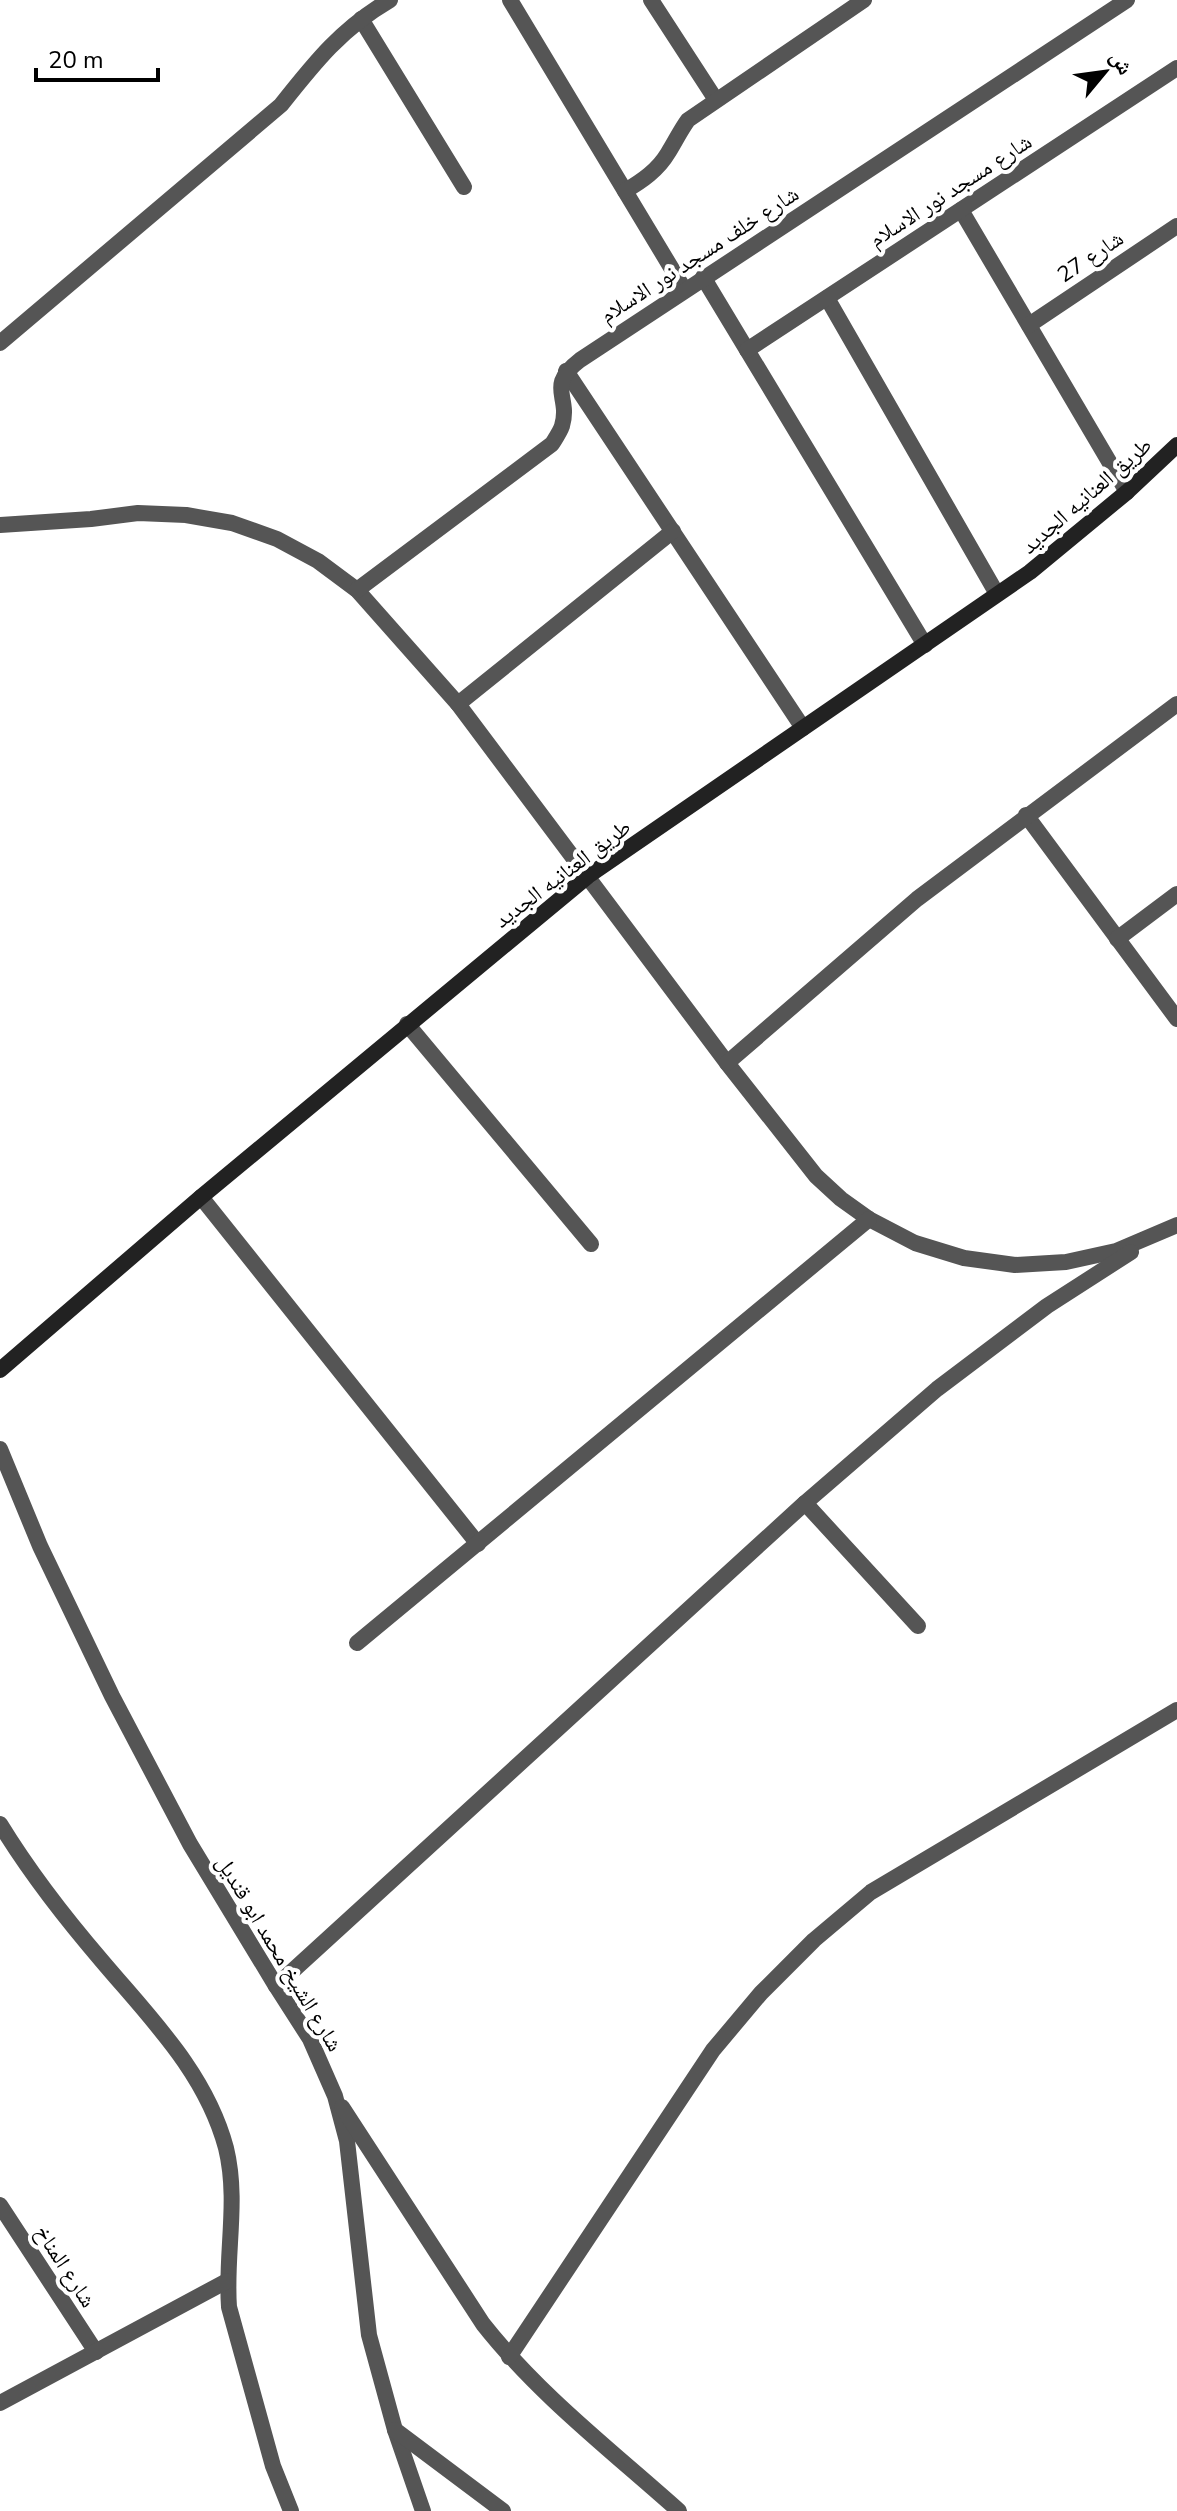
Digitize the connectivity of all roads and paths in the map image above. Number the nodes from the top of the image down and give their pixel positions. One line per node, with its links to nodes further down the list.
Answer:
1 (390, 0): 6 (street)
2 (510, 0): 10 (street)
3 (651, 0): 8 (street)
4 (864, 0): 8 (street)
5 (1127, 0): 13 (street, شارع خلف مسجد نور الاسلام)
6 (361, 19): 9 (street); 17 (street)
7 (1177, 68): 11 (street, شارع مسجد نور الاسلام)
8 (716, 100): 10 (street)
9 (464, 187)
10 (625, 191): 14 (street)
11 (961, 210): 15 (street, شارع مسجد نور الاسلام); 16 (street)
12 (1177, 226): 16 (street, شارع 27)
13 (703, 277): 14 (street, شارع خلف مسجد نور الاسلام); 18 (street)
14 (684, 289): 19 (street, شارع خلف مسجد نور الاسلام)
15 (827, 298): 18 (street, شارع مسجد نور الاسلام); 25 (street)
16 (1029, 325): 21 (street)
17 (0, 343)
18 (747, 350): 26 (street)
19 (566, 371): 23 (street); 24 (street)
20 (1177, 445): 21 (street, طريق العنانيه الجديد)
21 (1127, 492): 25 (street, طريق العنانيه الجديد)
22 (0, 525): 24 (street)
23 (673, 531): 27 (street); 29 (street)
24 (357, 590): 27 (street)
25 (997, 594): 26 (street, طريق العنانيه الجديد)
26 (925, 645): 29 (street, طريق العنانيه الجديد)
27 (458, 704): 31 (street)
28 (1177, 704): 30 (street)
29 (803, 728): 31 (street, طريق العنانيه الجديد)
30 (1026, 815): 33 (street); 36 (street)
31 (588, 876): 35 (street, طريق العنانيه الجديد); 36 (street)
32 (1177, 894): 33 (street)
33 (1117, 939): 34 (street)
34 (1177, 1019)
35 (407, 1024): 37 (street, طريق العنانيه الجديد); 40 (street)
36 (727, 1063): 38 (street)
37 (201, 1197): 41 (street, طريق العنانيه الجديد); 44 (street)
38 (869, 1219): 39 (street); 44 (street)
39 (1170, 1228): 43 (street)
40 (591, 1244)
41 (0, 1370)
42 (0, 1449): 49 (street, شارع الشيخ محمد ابو قنديل)
43 (805, 1503): 45 (street); 49 (street)
44 (478, 1544): 46 (street)
45 (918, 1626)
46 (357, 1643)
47 (1177, 1710): 54 (street)
48 (0, 1824): 52 (street)
49 (276, 1986): 50 (street, شارع الشيخ محمد ابو قنديل)
50 (335, 2096): 54 (street); 56 (street, شارع الشيخ محمد ابو قنديل)
51 (0, 2205): 53 (street, شارع المناخ)
52 (227, 2281): 53 (street); 57 (street)
53 (96, 2352): 55 (street)
54 (509, 2357): 60 (street)
55 (0, 2403)
56 (395, 2430): 58 (street, شارع الشيخ محمد ابو قنديل); 59 (street)
57 (291, 2511)
58 (423, 2511)
59 (503, 2511)
60 (679, 2511)

